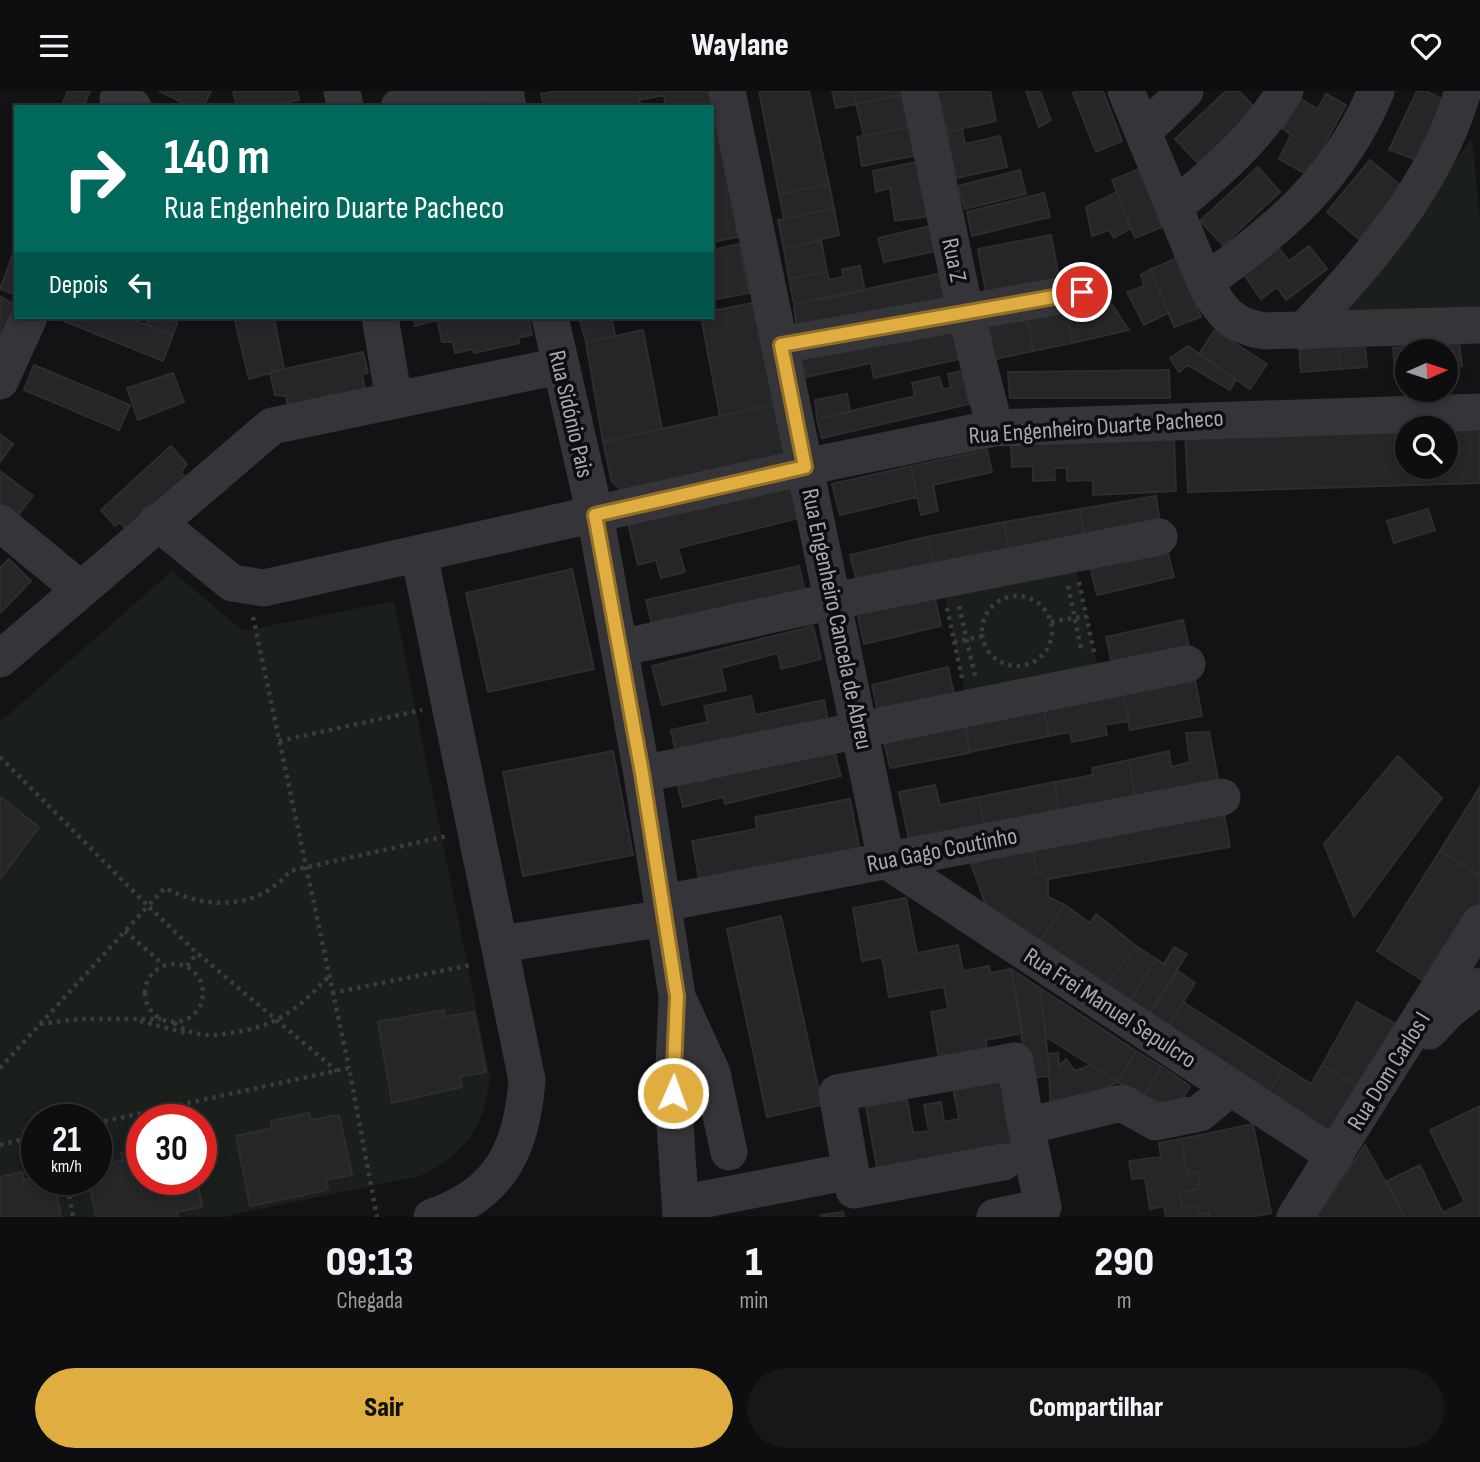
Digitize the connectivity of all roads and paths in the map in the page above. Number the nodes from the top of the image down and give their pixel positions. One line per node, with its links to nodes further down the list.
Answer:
1 (473, 91): 9 (street)
2 (727, 91): 20 (street, Rua Engenheiro Cancela de Abreu)
3 (919, 91): 14 (street, Rua Z)
4 (1126, 91): 10 (street)
5 (1185, 91): 10 (street)
6 (1285, 91): 11 (street)
7 (1376, 91): 12 (street)
8 (1464, 91): 19 (street)
9 (408, 105)
10 (1143, 132): 11 (street)
11 (1174, 207): 12 (street)
12 (1205, 282): 19 (street)
13 (1082, 292): 14 (street)
14 (965, 311): 20 (street); 25 (street, Rua Z)
15 (28, 319): 22 (street)
16 (380, 319): 23 (street)
17 (550, 319): 21 (street, Rua Sidónio Pais)
18 (1480, 325): 19 (street)
19 (1303, 331)
20 (781, 345): 26 (street, Rua Engenheiro Cancela de Abreu)
21 (559, 366): 23 (street); 27 (street, Rua Sidónio Pais)
22 (0, 381)
23 (394, 400): 28 (street)
24 (1480, 412): 25 (street, Rua Engenheiro Duarte Pacheco)
25 (995, 429): 26 (street, Rua Engenheiro Duarte Pacheco)
26 (805, 467): 27 (street, Rua Engenheiro Duarte Pacheco); 36 (street, Rua Engenheiro Cancela de Abreu)
27 (595, 515): 31 (street, Rua Engenheiro Duarte Pacheco); 43 (street, Rua Sidónio Pais)
28 (157, 522): 33 (street); 34 (street)
29 (0, 523): 34 (street)
30 (1159, 537): 32 (street)
31 (419, 554): 33 (street, Rua Engenheiro Duarte Pacheco); 48 (street)
32 (1070, 567): 35 (street); 37 (path); 38 (path)
33 (246, 587): 50 (path)
34 (80, 589): 44 (street)
35 (950, 592): 36 (street); 41 (path); 42 (path)
36 (833, 601): 43 (street); 49 (street, Rua Engenheiro Cancela de Abreu)
37 (1086, 616): 38 (path); 46 (path)
38 (1075, 618): 39 (path); 46 (path)
39 (1051, 622): 40 (path); 40 (path)
40 (983, 636): 41 (path)
41 (967, 640): 42 (path); 47 (path)
42 (954, 642): 47 (path)
43 (620, 648): 52 (street, Rua Sidónio Pais)
44 (0, 659)
45 (1187, 664): 46 (street)
46 (1092, 670): 47 (street)
47 (973, 696): 49 (street)
48 (450, 703): 50 (path); 54 (street)
49 (860, 731): 52 (street); 55 (street, Rua Engenheiro Cancela de Abreu)
50 (279, 741): 56 (path)
51 (0, 757): 57 (path)
52 (642, 773): 58 (street, Rua Sidónio Pais)
53 (1222, 797): 55 (street, Rua Gago Coutinho)
54 (477, 830): 56 (path); 61 (street)
55 (886, 860): 58 (street, Rua Gago Coutinho); 81 (street, Rua Frei Manuel Sepulcro)
56 (306, 868): 57 (path); 66 (path)
57 (148, 906): 60 (path); 63 (path)
58 (664, 911): 61 (street, Rua Gago Coutinho); 69 (street, Rua Sidónio Pais)
59 (1480, 923): 70 (street, Rua Dom Carlos I)
60 (125, 931): 64 (path); 75 (path)
61 (502, 951): 68 (path); 94 (street)
62 (1480, 952): 70 (street)
63 (197, 953): 65 (path); 73 (path)
64 (164, 965): 65 (path); 72 (path)
65 (187, 966): 74 (path)
66 (328, 977): 68 (path); 73 (path)
67 (1480, 986): 80 (street)
68 (332, 993): 78 (path)
69 (677, 996): 86 (street); 91 (street, Rua Sidónio Pais)
70 (1426, 1012): 80 (street, Rua Dom Carlos I)
71 (131, 1018): 72 (path); 75 (path); 76 (path)
72 (162, 1019): 74 (path)
73 (278, 1021): 76 (path); 79 (path)
74 (173, 1022): 76 (path)
75 (40, 1025): 77 (path)
76 (190, 1034)
77 (0, 1068)
78 (349, 1068): 79 (path); 93 (path)
79 (337, 1071): 82 (path)
80 (1380, 1083): 87 (street, Rua Dom Carlos I)
81 (1231, 1087): 83 (street); 87 (street, Rua Frei Manuel Sepulcro)
82 (112, 1120)
83 (1026, 1126): 88 (street); 95 (street)
84 (21, 1140): 85 (path)
85 (0, 1145)
86 (729, 1151)
87 (1335, 1156): 96 (street, Rua Dom Carlos I)
88 (1003, 1162)
89 (830, 1175): 91 (street)
90 (69, 1195): 92 (path)
91 (680, 1210)
92 (73, 1217)
93 (377, 1217)
94 (432, 1217)
95 (995, 1217)
96 (1295, 1217)

